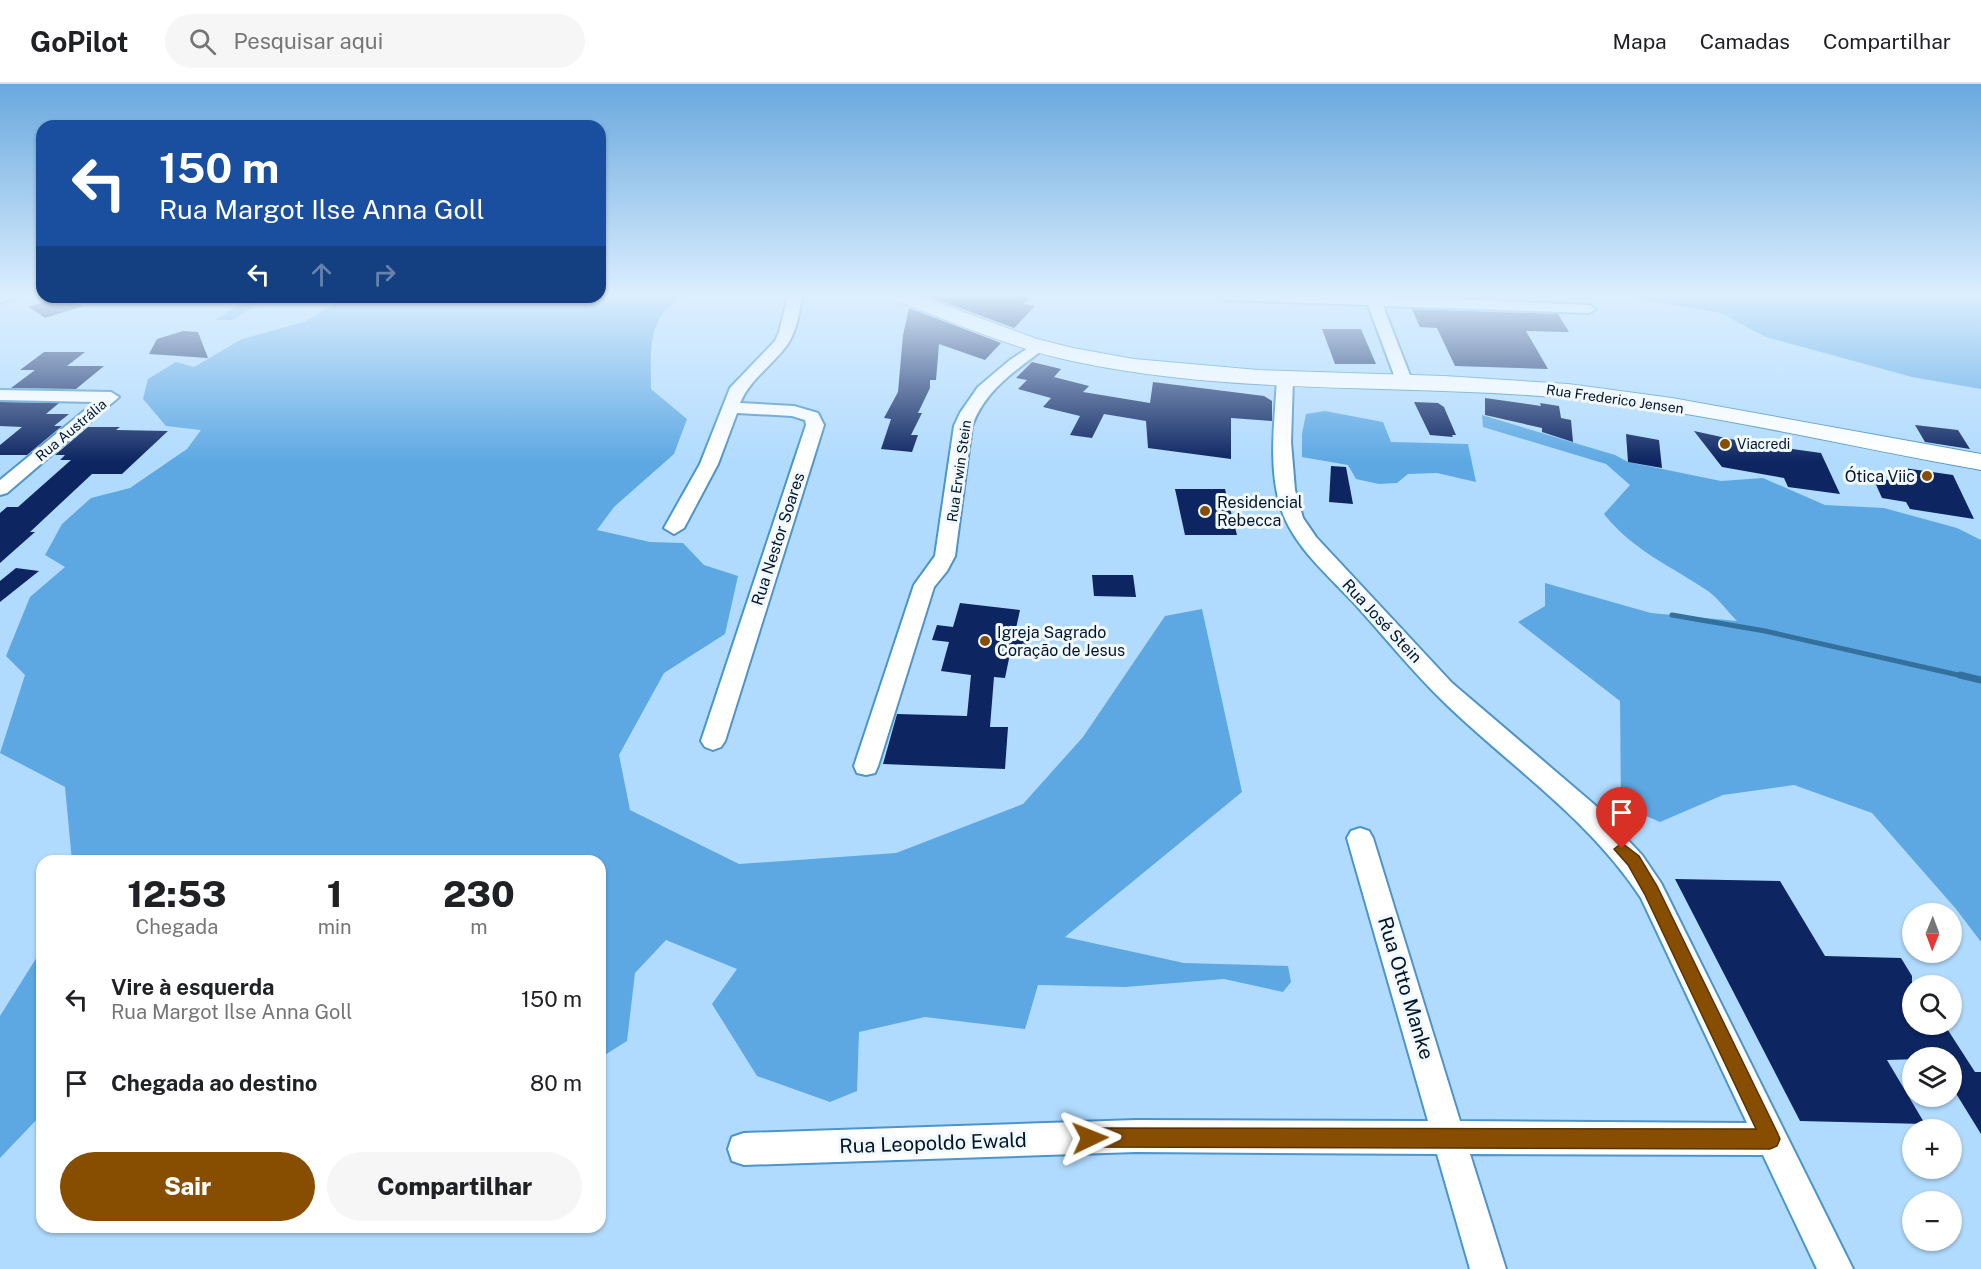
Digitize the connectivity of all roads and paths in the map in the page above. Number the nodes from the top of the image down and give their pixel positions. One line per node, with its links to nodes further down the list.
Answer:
1 (773, 351): 8 (street)
2 (1032, 351): 15 (street, Rua Erwin Stein)
3 (1058, 351): 5 (main road, Rua Frederico Jensen)
4 (1393, 351): 6 (street)
5 (1285, 378): 6 (main road, Rua Frederico Jensen); 18 (street, Rua José Stein)
6 (1405, 383): 9 (main road, Rua Frederico Jensen)
7 (0, 395): 12 (street, Rua Austrália)
8 (730, 408): 13 (street); 14 (street, Rua Nestor Soares)
9 (1940, 456): 10 (main road, Rua Frederico Jensen); 11 (main road, Rua Frederico Jensen)
10 (1981, 456)
11 (1981, 462)
12 (0, 489)
13 (674, 528)
14 (713, 741)
15 (866, 766)
16 (1360, 838): 17 (street, Rua Otto Manke)
17 (1451, 1138): 18 (street, Rua Leopoldo Ewald); 19 (street, Rua Leopoldo Ewald); 20 (street, Rua Otto Manke)
18 (1770, 1139): 21 (street, Rua José Stein)
19 (744, 1149)
20 (1488, 1269)
21 (1835, 1269)

